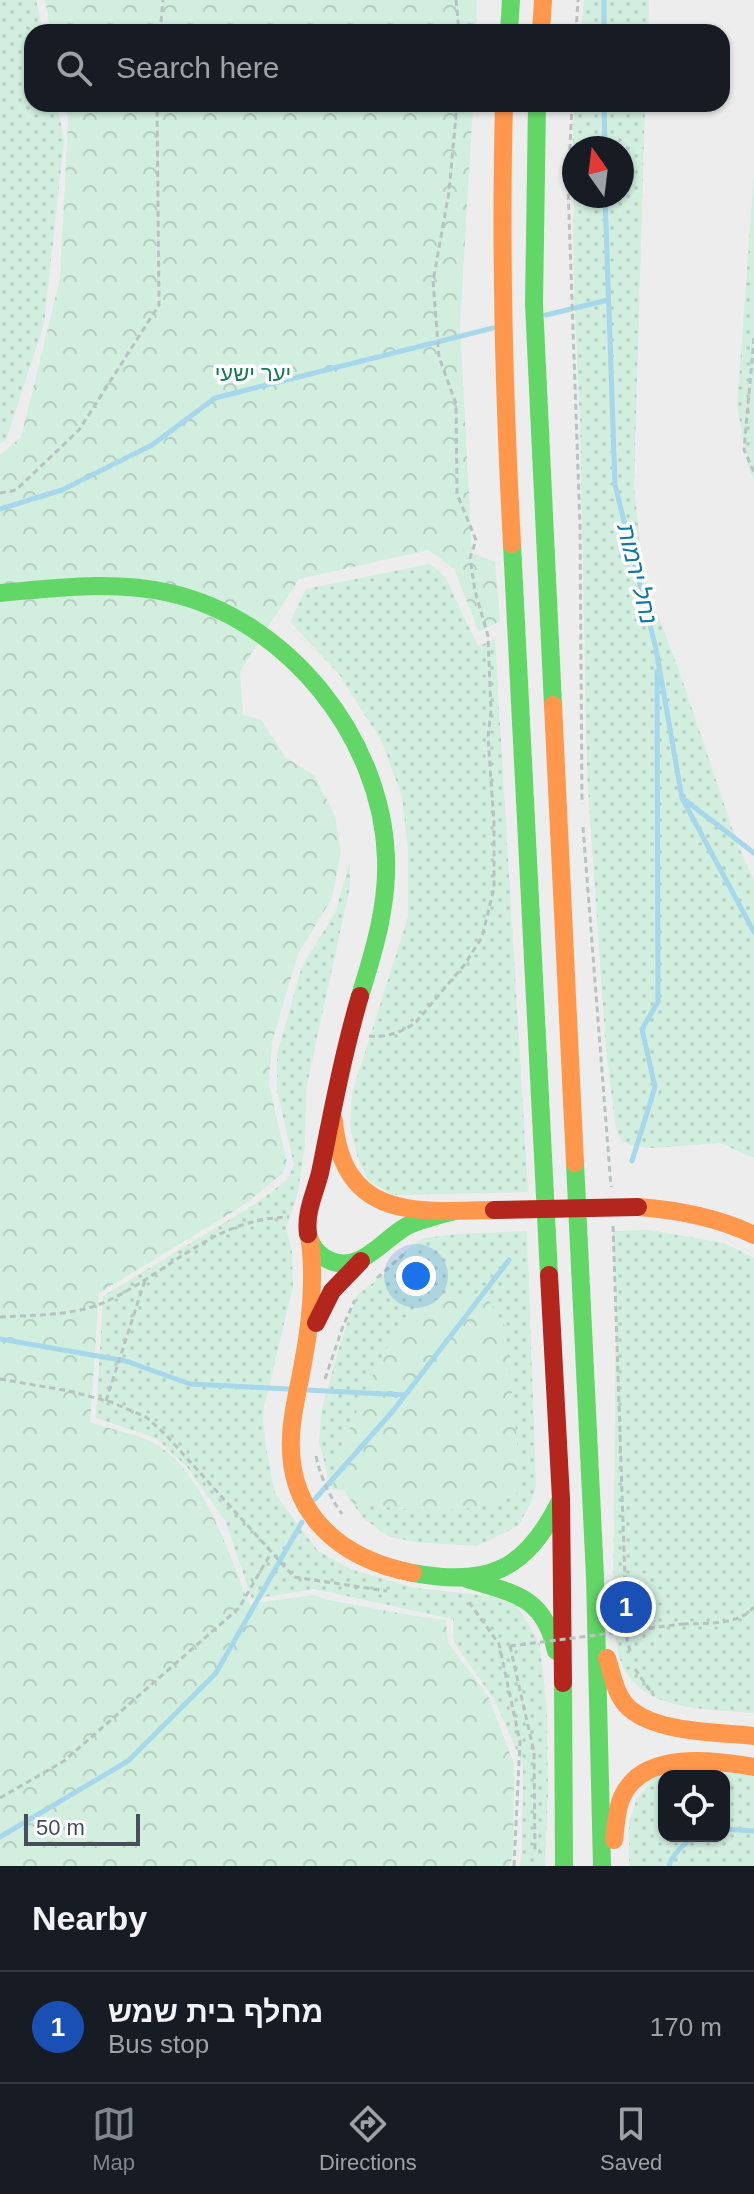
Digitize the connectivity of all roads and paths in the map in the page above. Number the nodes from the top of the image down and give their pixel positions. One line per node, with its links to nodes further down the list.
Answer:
1 (163, 0): 6 (path)
2 (456, 0): 7 (path)
3 (511, 0): 8 (main road)
4 (543, 0): 9 (main road)
5 (578, 0): 10 (path)
6 (161, 24)
7 (458, 24)
8 (510, 24)
9 (542, 24)
10 (576, 24)
11 (157, 112): 18 (path)
12 (456, 112): 20 (path)
13 (504, 112): 41 (main road)
14 (537, 112): 44 (main road)
15 (572, 112): 22 (path)
16 (754, 338): 17 (path)
17 (754, 472)
18 (0, 493)
19 (0, 593): 20 (main road)
20 (349, 1034): 21 (main road)
21 (334, 1102): 23 (main road); 25 (main road)
22 (611, 1187)
23 (368, 1195): 24 (main road); 25 (main road); 29 (main road)
24 (455, 1211): 27 (main road, bridge); 29 (main road)
25 (309, 1214): 28 (main road); 32 (path)
26 (612, 1217): 47 (path)
27 (754, 1235)
28 (310, 1241): 31 (main road); 36 (main road)
29 (378, 1246): 31 (main road)
30 (410, 1248): 33 (path)
31 (361, 1261): 36 (main road)
32 (145, 1280): 35 (path); 39 (path)
33 (370, 1283)
34 (360, 1291): 38 (path)
35 (0, 1317)
36 (307, 1343): 43 (main road)
37 (0, 1379): 39 (path)
38 (323, 1382)
39 (106, 1401): 53 (path)
40 (315, 1454): 42 (path)
41 (561, 1499): 43 (main road); 49 (main road)
42 (343, 1516)
43 (461, 1577): 49 (main road)
44 (595, 1577): 51 (main road); 56 (main road)
45 (468, 1600): 55 (path)
46 (754, 1607): 54 (path, bridge)
47 (631, 1655)
48 (636, 1670): 50 (path)
49 (563, 1688): 54 (main road)
50 (656, 1698)
51 (754, 1736)
52 (754, 1767): 57 (main road)
53 (0, 1798)
54 (564, 1861)
55 (514, 1866)
56 (602, 1866)
57 (610, 1866)

